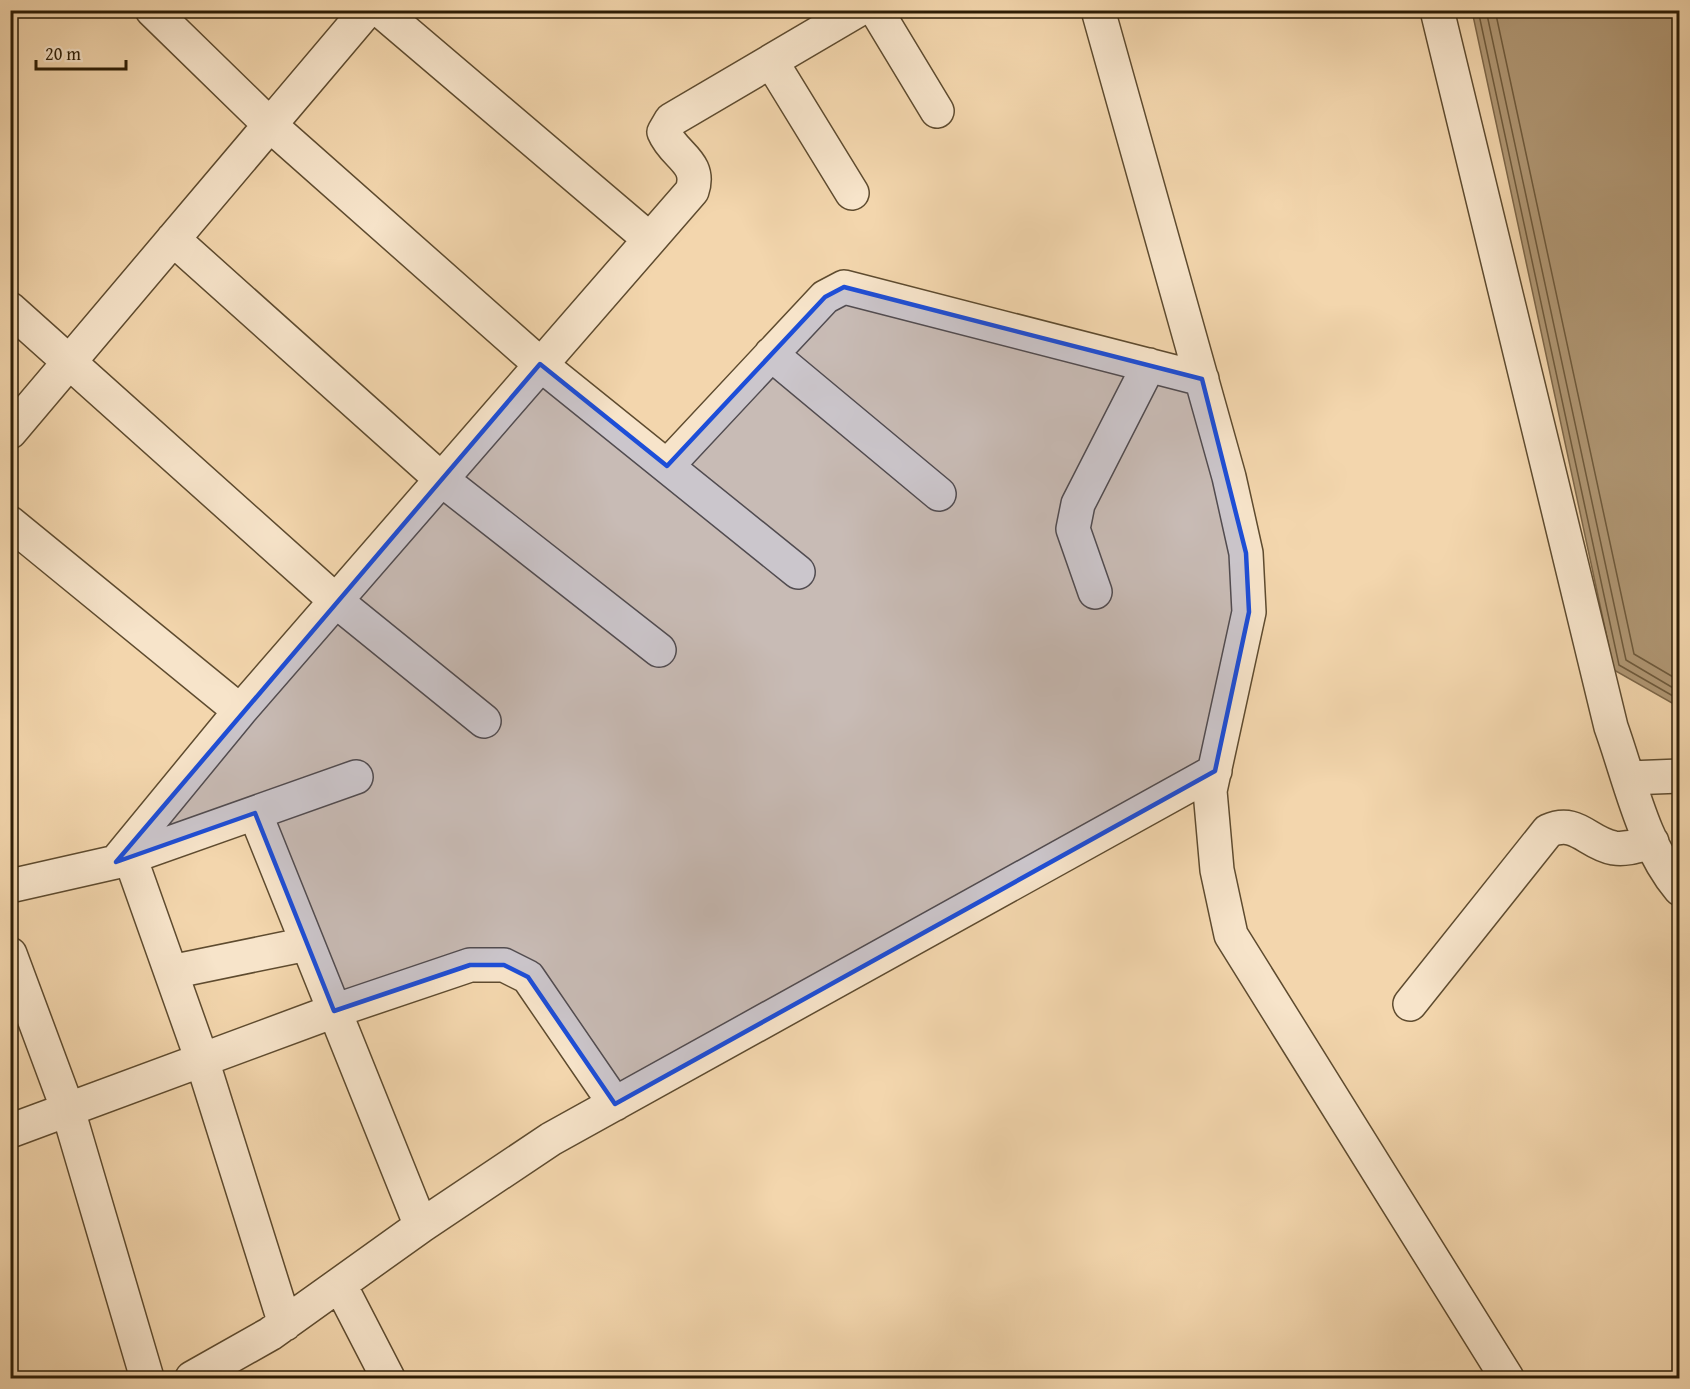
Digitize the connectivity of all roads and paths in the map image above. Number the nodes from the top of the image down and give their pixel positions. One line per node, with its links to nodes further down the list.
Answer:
1 (152, 10): 10 (street)
2 (367, 10): 10 (street)
3 (380, 10): 12 (street)
4 (858, 10): 8 (street)
5 (876, 10): 9 (street)
6 (1098, 10): 19 (street)
7 (1437, 10): 34 (street)
8 (771, 61): 11 (street); 12 (street)
9 (937, 111)
10 (270, 125): 13 (street); 17 (street)
11 (852, 193)
12 (648, 238): 17 (street)
13 (173, 239): 16 (street); 22 (street)
14 (10, 309): 16 (street)
15 (771, 354): 18 (street); 21 (street); 23 (street)
16 (71, 361): 20 (street); 27 (street)
17 (540, 364): 21 (street); 22 (street)
18 (1149, 365): 19 (street); 26 (street)
19 (1202, 379): 31 (street)
20 (10, 432)
21 (667, 466): 25 (street)
22 (441, 479): 27 (street); 28 (street)
23 (939, 494)
24 (10, 523): 29 (street)
25 (798, 572)
26 (1095, 592)
27 (336, 601): 29 (street); 30 (street)
28 (659, 650)
29 (240, 711): 37 (street)
30 (484, 721)
31 (1215, 771): 46 (street); 55 (street)
32 (1680, 776): 34 (street)
33 (356, 777): 35 (street)
34 (1629, 778): 36 (street)
35 (255, 813): 37 (street); 40 (street)
36 (1652, 842): 39 (street); 43 (street)
37 (123, 859): 38 (street); 42 (street)
38 (10, 886)
39 (1680, 889)
40 (307, 944): 42 (street); 44 (street)
41 (10, 954): 47 (street)
42 (171, 972): 45 (street)
43 (1410, 1004)
44 (334, 1011): 45 (street); 46 (street); 49 (street)
45 (202, 1060): 47 (street); 51 (street)
46 (615, 1104): 49 (street)
47 (68, 1110): 48 (street); 52 (street)
48 (10, 1131)
49 (421, 1226): 50 (street)
50 (340, 1285): 51 (street); 54 (street)
51 (285, 1324): 53 (street)
52 (147, 1378)
53 (192, 1378)
54 (388, 1378)
55 (1507, 1378)

